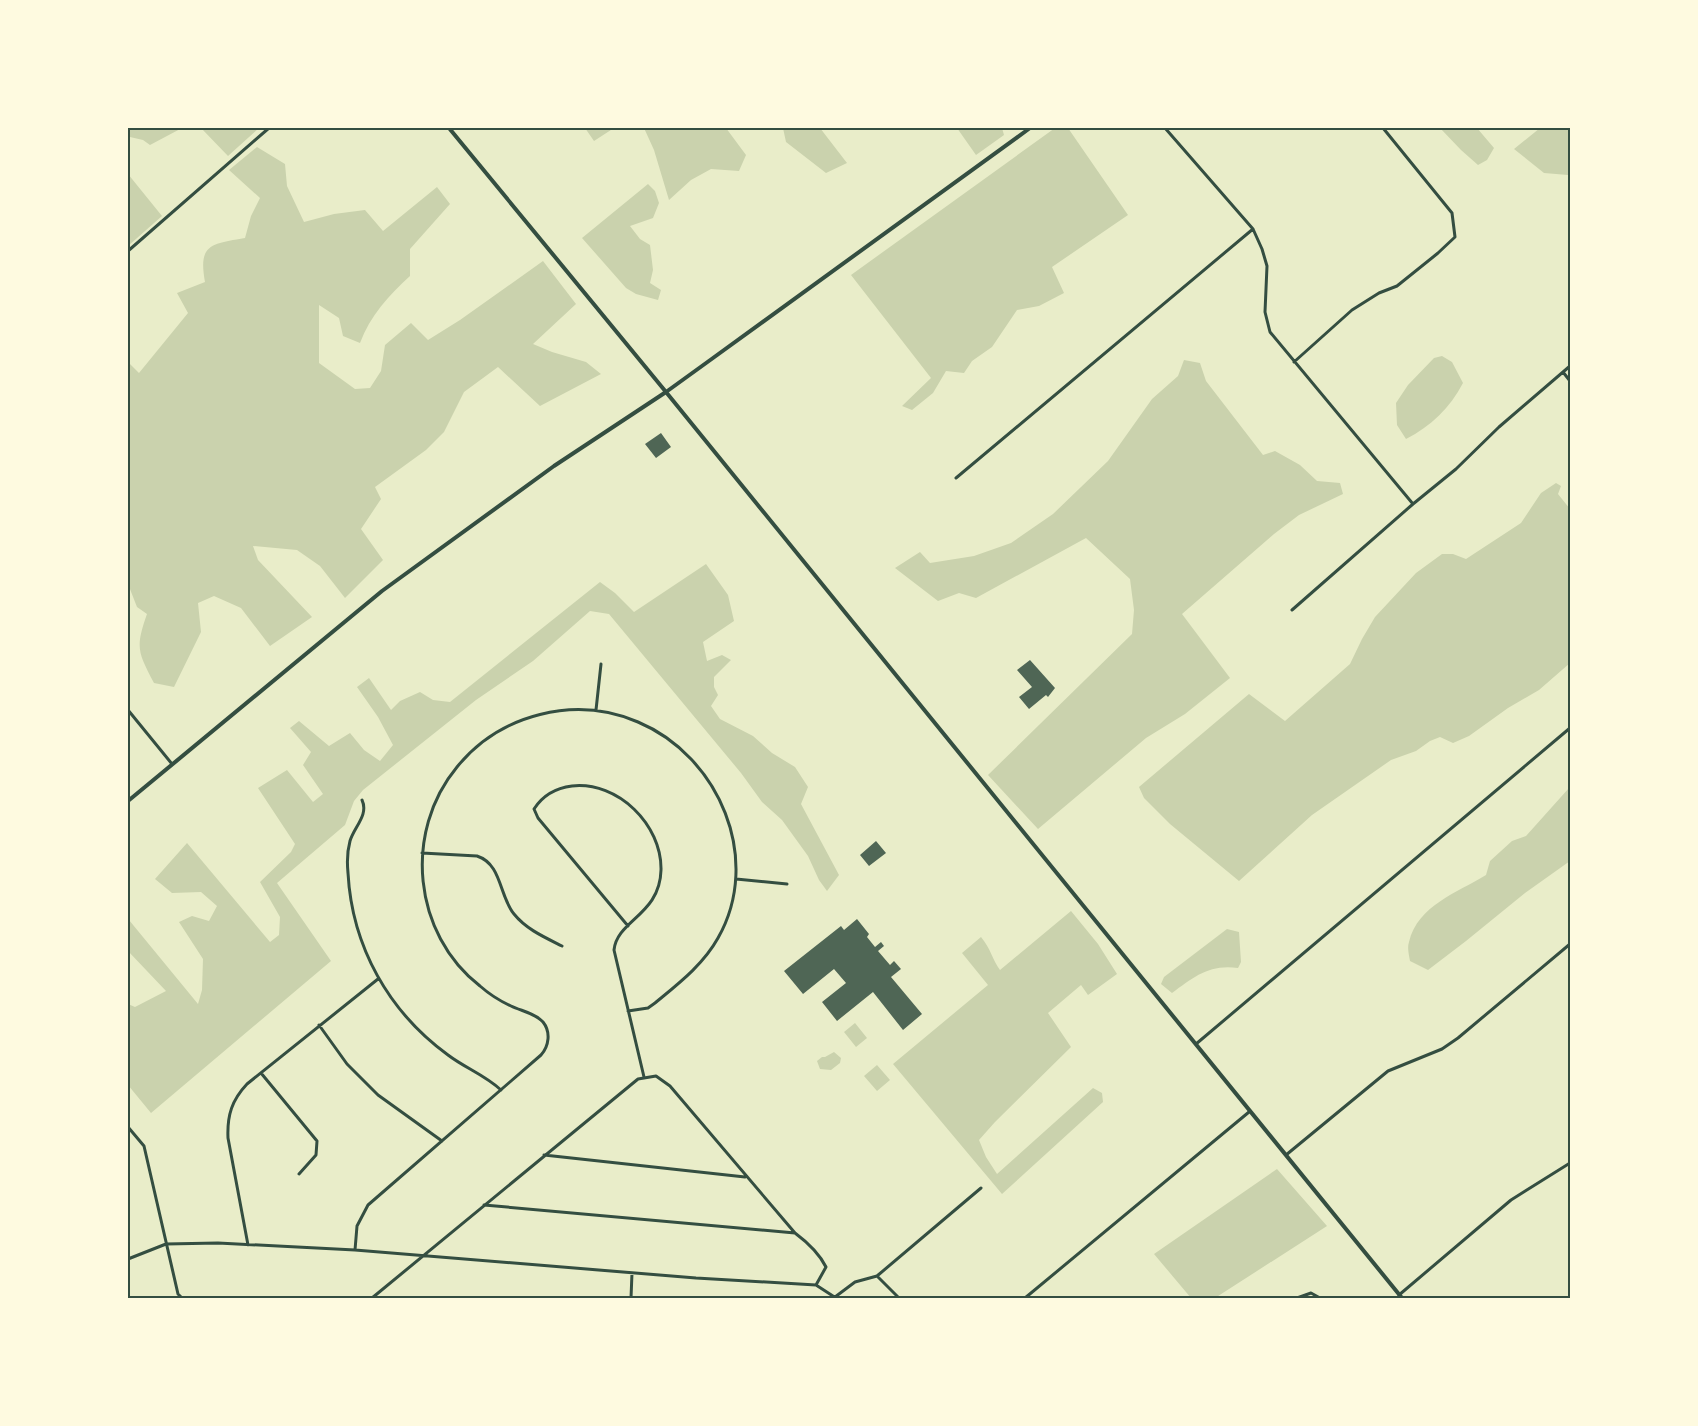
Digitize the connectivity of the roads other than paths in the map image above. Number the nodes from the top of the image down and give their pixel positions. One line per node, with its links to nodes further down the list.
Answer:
1 (269, 128): 7 (street)
2 (449, 128): 12 (street)
3 (1030, 128): 12 (street)
4 (1166, 128): 6 (street)
5 (1383, 128): 8 (street)
6 (1253, 229): 8 (street); 13 (street)
7 (128, 251)
8 (1294, 362): 14 (street)
9 (1570, 366): 10 (street)
10 (1563, 372): 11 (street); 14 (street)
11 (1570, 381)
12 (666, 392): 20 (street); 32 (street)
13 (956, 478)
14 (1413, 504): 15 (street)
15 (1292, 610)
16 (601, 664): 18 (street)
17 (128, 710): 20 (street)
18 (596, 710): 23 (street); 24 (street)
19 (1570, 728): 32 (street)
20 (172, 764): 22 (street)
21 (362, 800): 29 (street)
22 (128, 801)
23 (422, 853): 28 (street); 35 (street)
24 (736, 879): 25 (street); 30 (street)
25 (787, 884)
26 (628, 926): 26 (street); 30 (street)
27 (1570, 944): 40 (street)
28 (561, 946)
29 (378, 979): 31 (street); 35 (street)
30 (628, 1011): 34 (street)
31 (319, 1026): 33 (street); 38 (street)
32 (1195, 1045): 36 (street)
33 (261, 1073): 42 (street); 48 (street)
34 (644, 1077): 39 (street); 43 (street)
35 (501, 1090): 38 (street)
36 (1249, 1112): 40 (street); 61 (street)
37 (128, 1127): 47 (street)
38 (442, 1141): 49 (street)
39 (544, 1155): 43 (street); 45 (street)
40 (1285, 1156): 55 (street)
41 (1570, 1163): 55 (street)
42 (299, 1174)
43 (746, 1177): 46 (street)
44 (981, 1188): 53 (street)
45 (484, 1205): 46 (street); 50 (street)
46 (795, 1233): 54 (street)
47 (166, 1244): 48 (street); 51 (street); 57 (street)
48 (248, 1245): 49 (street)
49 (355, 1250): 50 (street)
50 (424, 1255): 52 (street); 58 (street)
51 (128, 1258)
52 (632, 1273): 54 (street); 59 (street)
53 (877, 1276): 56 (street); 60 (street)
54 (816, 1286): 56 (street)
55 (1400, 1297)
56 (836, 1298)
57 (182, 1299)
58 (372, 1299)
59 (630, 1299)
60 (899, 1299)
61 (1025, 1299)
62 (1297, 1299): 63 (street)
63 (1320, 1299)

